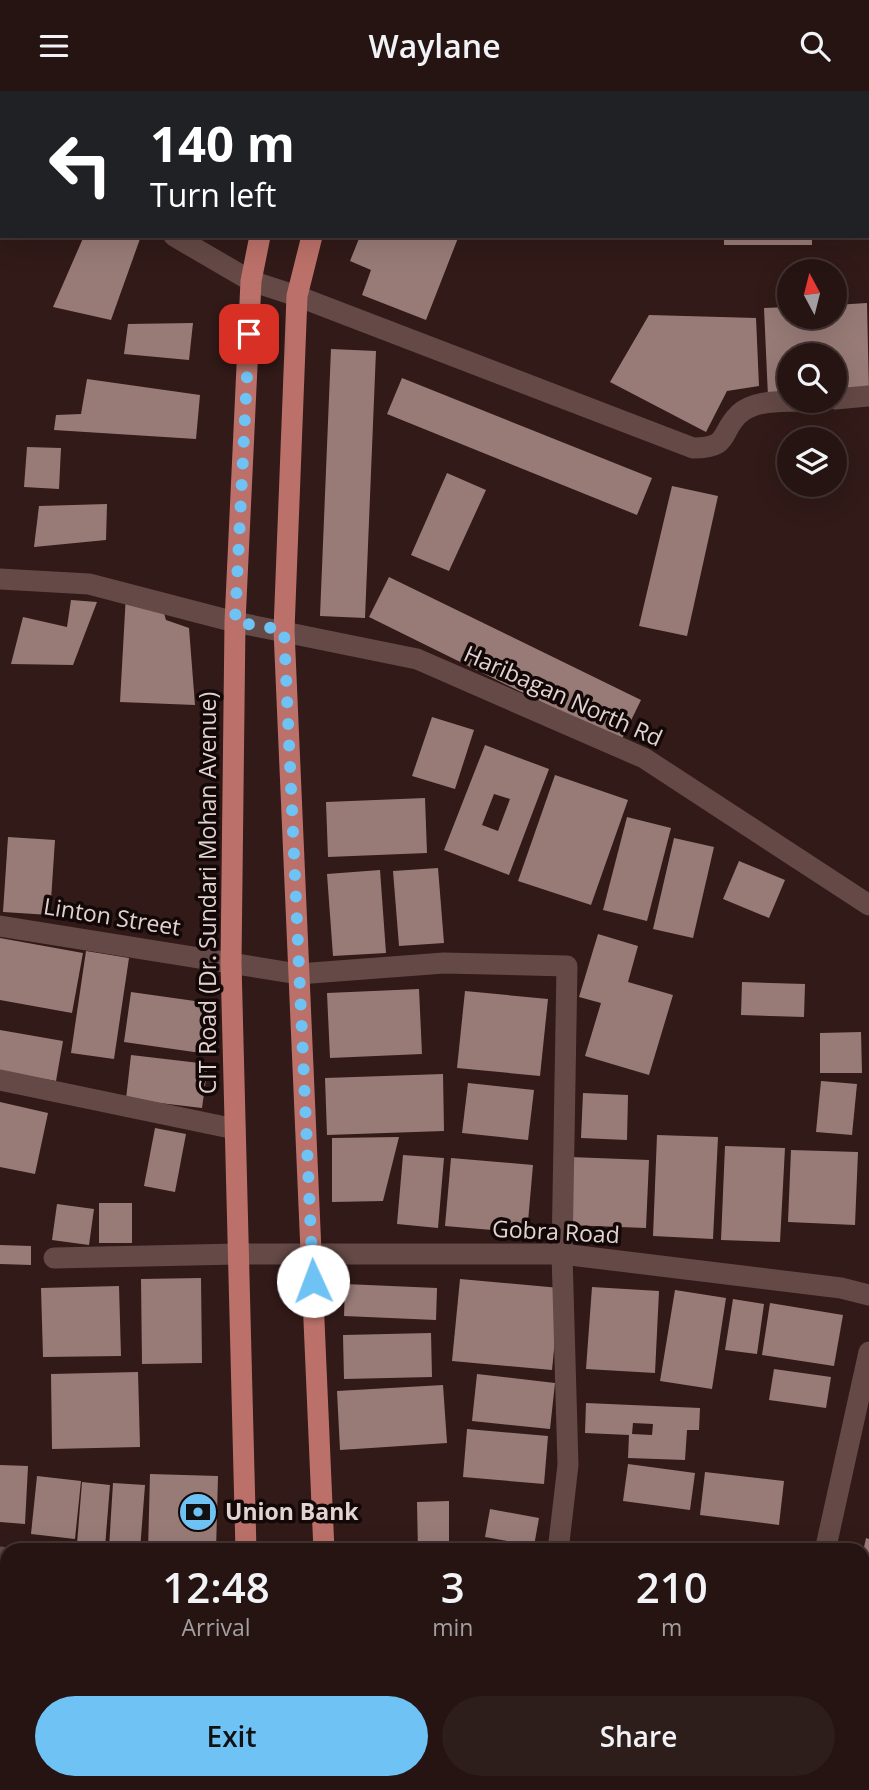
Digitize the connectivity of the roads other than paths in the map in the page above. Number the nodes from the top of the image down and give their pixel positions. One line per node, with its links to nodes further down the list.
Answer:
1 (177, 238): 4 (street)
2 (260, 238): 4 (main road, CIT Road (Dr. Sundari Mohan Avenue))
3 (312, 238): 5 (main road)
4 (251, 281): 5 (street); 10 (main road, CIT Road (Dr. Sundari Mohan Avenue))
5 (297, 296): 8 (street); 11 (main road)
6 (869, 396): 7 (street)
7 (847, 397)
8 (777, 403)
9 (0, 579): 10 (street, Haribagan North Rd)
10 (235, 622): 11 (street, Haribagan North Rd); 14 (main road, CIT Road (Dr. Sundari Mohan Avenue))
11 (284, 630): 12 (street, Haribagan North Rd); 15 (main road)
12 (869, 905)
13 (0, 926): 14 (street, Linton Street)
14 (231, 963): 15 (street, Linton Street); 17 (main road, CIT Road (Dr. Sundari Mohan Avenue))
15 (298, 974): 19 (main road); 20 (street)
16 (0, 1080): 17 (street)
17 (235, 1129): 18 (main road, CIT Road (Dr. Sundari Mohan Avenue))
18 (238, 1254): 19 (street, Gobra Road); 21 (street, Gobra Road); 24 (main road, CIT Road (Dr. Sundari Mohan Avenue))
19 (312, 1254): 20 (street, Gobra Road); 25 (main road)
20 (562, 1254): 22 (street, Gobra Road); 26 (street)
21 (54, 1258)
22 (869, 1295)
23 (869, 1352): 27 (street)
24 (246, 1543)
25 (324, 1543)
26 (559, 1543)
27 (827, 1543)

